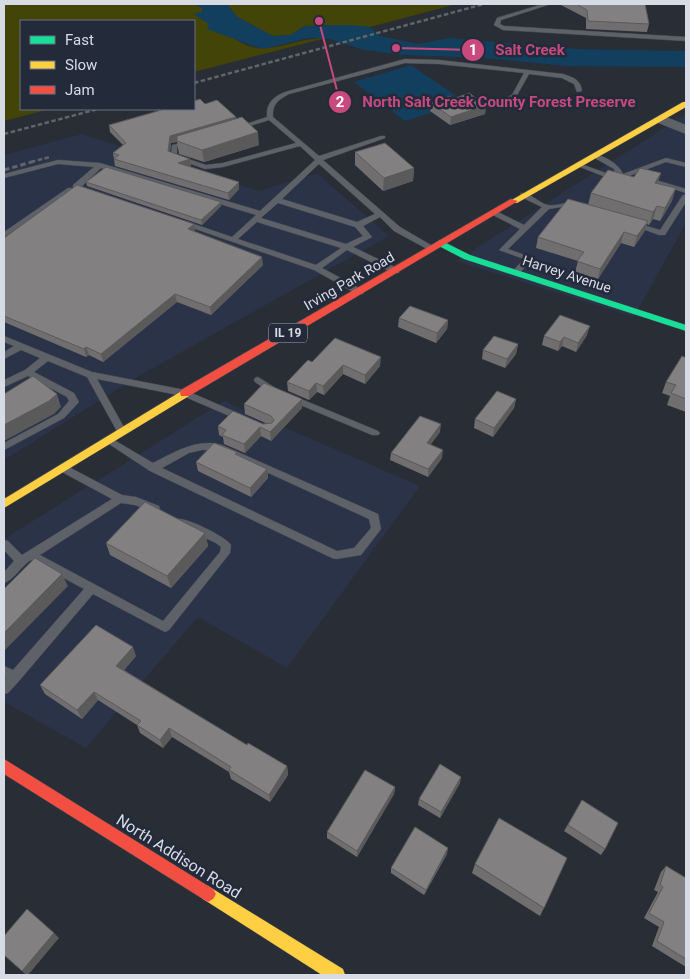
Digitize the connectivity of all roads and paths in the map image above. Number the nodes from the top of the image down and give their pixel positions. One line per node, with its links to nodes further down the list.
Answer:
1 (548, 4): 2 (lane)
2 (686, 38)
3 (528, 71): 4 (lane); 6 (lane); 7 (lane)
4 (579, 91)
5 (686, 104): 8 (main road, Irving Park Road / IL 19)
6 (492, 106)
7 (270, 118): 10 (lane); 13 (lane)
8 (660, 119): 9 (street); 14 (main road, Irving Park Road / IL 19)
9 (686, 130)
10 (226, 131)
11 (383, 137): 15 (lane)
12 (200, 139): 13 (lane)
13 (301, 144): 15 (lane)
14 (595, 156): 17 (main road, Irving Park Road / IL 19); 20 (lane)
15 (318, 159): 25 (lane); 30 (lane)
16 (100, 165): 19 (lane); 21 (lane); 31 (lane)
17 (578, 165): 20 (lane); 24 (main road, Irving Park Road / IL 19)
18 (686, 166): 20 (lane)
19 (4, 176)
20 (625, 176): 23 (lane)
21 (76, 187): 22 (lane); 36 (lane)
22 (85, 190)
23 (686, 191)
24 (524, 195): 27 (lane); 29 (main road, Irving Park Road / IL 19)
25 (277, 200): 31 (lane); 34 (lane)
26 (685, 201): 33 (lane)
27 (547, 207): 28 (lane); 35 (lane)
28 (586, 210)
29 (493, 213): 35 (lane); 38 (main road, Irving Park Road / IL 19)
30 (381, 214): 34 (lane); 38 (lane)
31 (258, 217): 37 (lane); 39 (lane)
32 (176, 221): 37 (lane)
33 (624, 222)
34 (358, 225): 39 (lane)
35 (525, 228): 42 (lane)
36 (4, 235)
37 (233, 240): 40 (lane)
38 (436, 246): 41 (main road, Irving Park Road / IL 19); 42 (main road, Harvey Avenue)
39 (347, 247): 40 (lane); 41 (lane)
40 (317, 268): 43 (lane)
41 (396, 271): 43 (main road, Irving Park Road / IL 19)
42 (515, 273): 44 (main road, Harvey Avenue)
43 (360, 292): 53 (main road, Irving Park Road / IL 19)
44 (686, 328)
45 (4, 340): 46 (lane)
46 (21, 346): 47 (lane); 48 (lane)
47 (4, 356)
48 (47, 357): 49 (lane); 50 (lane)
49 (28, 372): 52 (lane); 58 (lane)
50 (90, 375): 53 (lane); 55 (lane)
51 (258, 380): 56 (lane)
52 (4, 384)
53 (185, 393): 54 (lane); 55 (main road, Irving Park Road / IL 19)
54 (252, 422)
55 (121, 432): 57 (main road, Irving Park Road / IL 19)
56 (375, 433)
57 (109, 439): 59 (main road, Irving Park Road / IL 19); 60 (lane)
58 (4, 447)
59 (62, 467): 61 (lane); 62 (main road, Irving Park Road / IL 19)
60 (153, 468): 60 (lane)
61 (120, 499): 64 (lane); 66 (lane)
62 (4, 504)
63 (4, 544): 64 (lane)
64 (26, 558): 65 (lane); 66 (lane)
65 (4, 578)
66 (91, 589): 67 (lane)
67 (9, 674): 68 (lane)
68 (4, 689)
69 (4, 766): 70 (main road, North Addison Road)
70 (337, 975)

